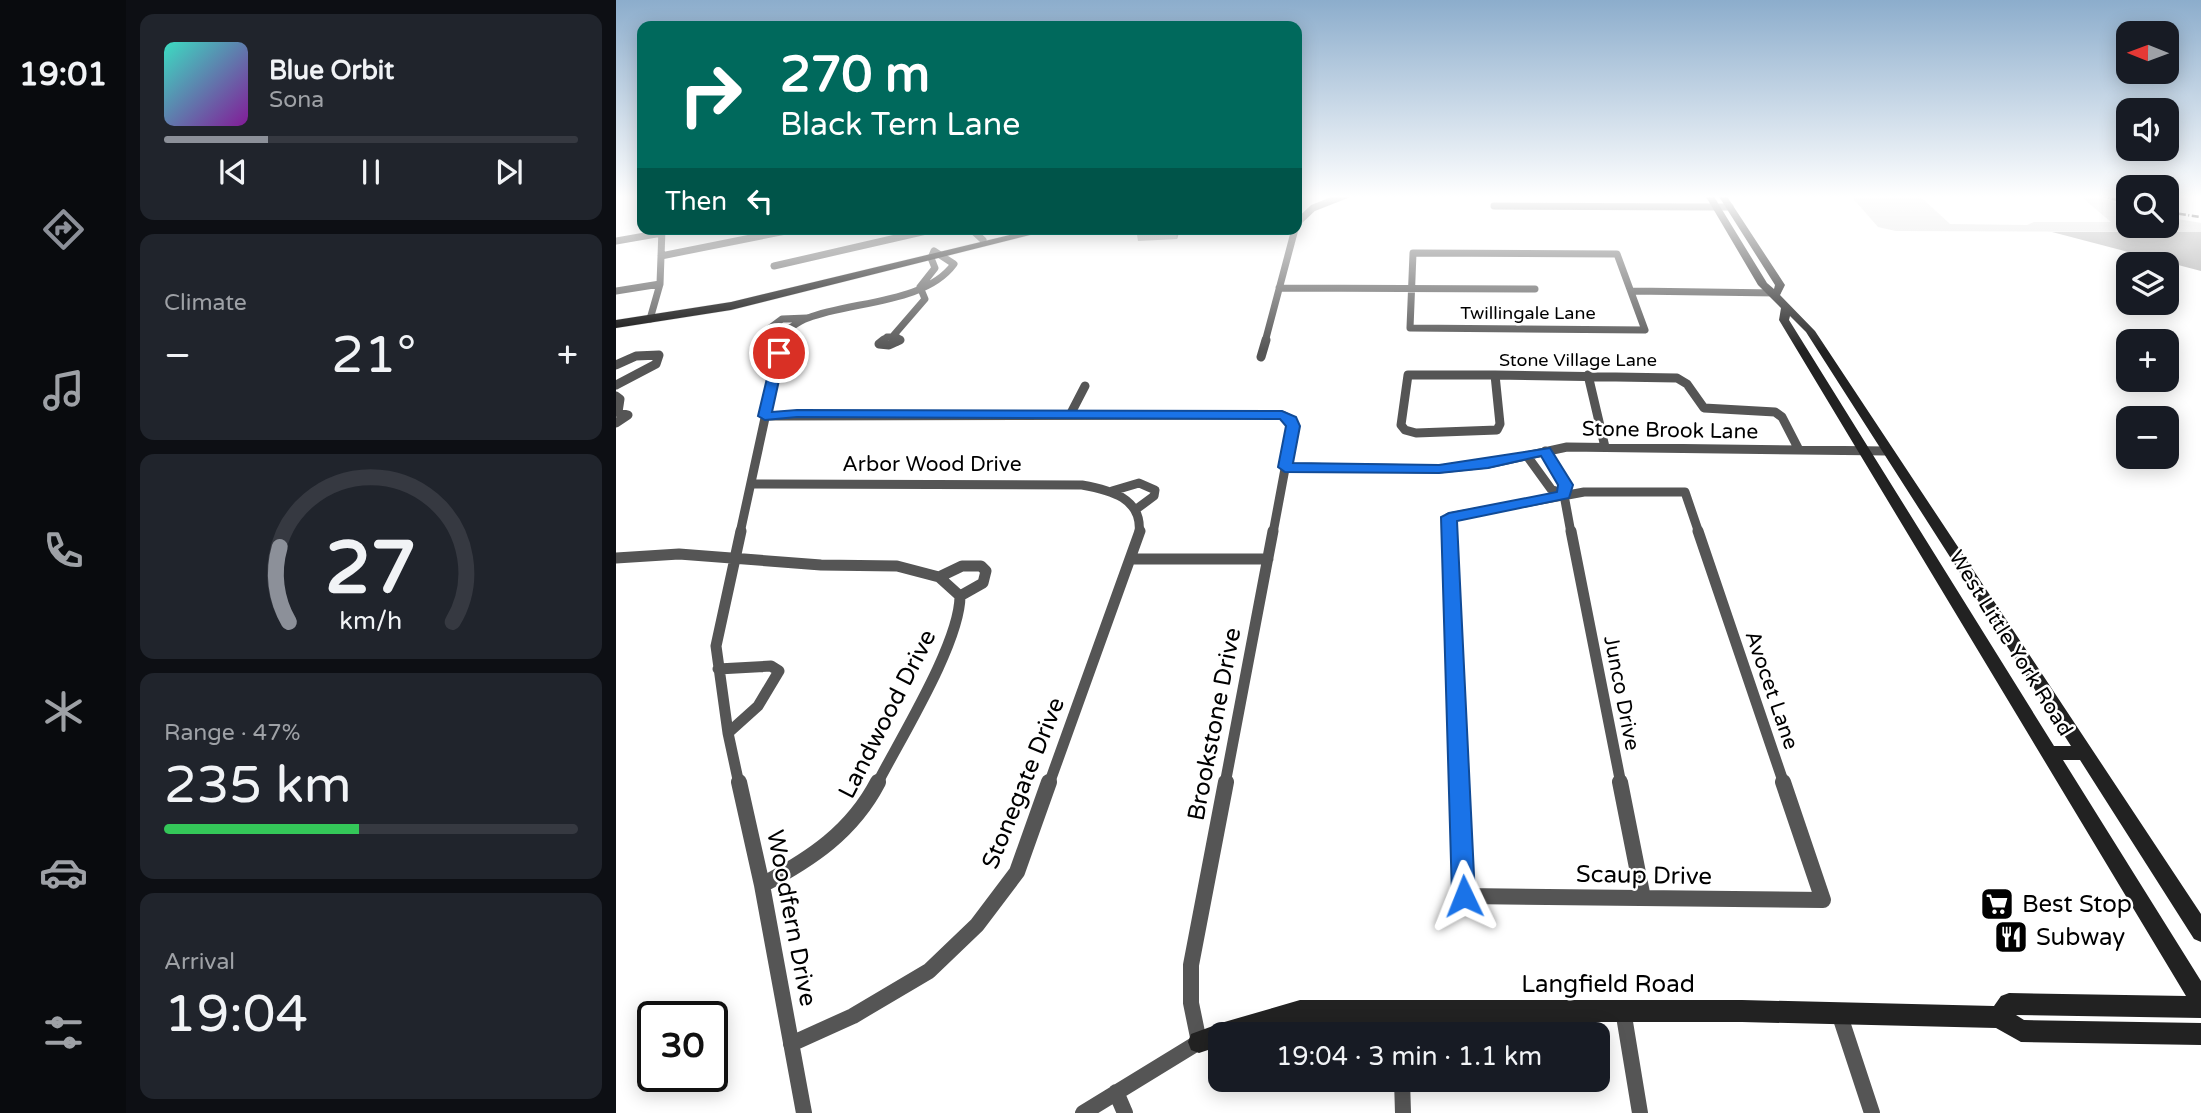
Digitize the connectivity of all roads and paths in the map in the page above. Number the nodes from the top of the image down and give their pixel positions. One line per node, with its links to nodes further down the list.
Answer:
1 (661, 247): 12 (street)
2 (701, 247): 12 (street)
3 (857, 247): 13 (street)
4 (960, 247): 10 (main road)
5 (968, 247): 10 (main road)
6 (1290, 247): 16 (street)
7 (1740, 247): 11 (main road, West Little York Road)
8 (1756, 247): 9 (main road, West Little York Road)
9 (1760, 253): 11 (main road); 21 (main road, West Little York Road)
10 (936, 254): 15 (street); 15 (street, Woodfern Drive); 23 (main road)
11 (1744, 254): 21 (main road, West Little York Road)
12 (661, 256): 14 (street)
13 (774, 266)
14 (660, 284): 19 (street); 23 (street)
15 (920, 287): 26 (street); 36 (street, Woodfern Drive)
16 (1279, 288): 17 (street); 27 (street)
17 (1411, 288): 18 (street); 20 (street); 20 (street, Twillingale Lane)
18 (1535, 289)
19 (616, 291)
20 (1633, 291): 21 (street)
21 (1777, 293): 22 (main road, West Little York Road)
22 (1786, 308): 40 (main road, West Little York Road); 42 (main road, West Little York Road)
23 (651, 316): 24 (main road); 25 (main road)
24 (616, 317)
25 (616, 324)
26 (893, 336)
27 (1261, 357)
28 (616, 365): 31 (street)
29 (1495, 375): 29 (street, Stone Village Lane); 30 (street, Stone Village Lane)
30 (1588, 375): 38 (street); 39 (street, Stone Village Lane)
31 (616, 385)
32 (1085, 386): 35 (street)
33 (616, 396): 34 (street)
34 (617, 412): 37 (street)
35 (1070, 415): 36 (street); 44 (street, Brookstone Drive)
36 (765, 416): 45 (street, Woodfern Drive)
37 (616, 423)
38 (1605, 447): 39 (street, Stone Brook Lane); 41 (street, Stone Brook Lane)
39 (1798, 448): 40 (street, Stone Brook Lane)
40 (1864, 450): 42 (street, Stone Brook Lane); 54 (main road, West Little York Road)
41 (1545, 451): 43 (street, Stone Brook Lane); 47 (street, Junco Drive)
42 (1887, 451): 55 (main road, West Little York Road)
43 (1527, 456): 44 (street, Stone Brook Lane); 47 (street)
44 (1285, 467): 52 (street, Brookstone Drive)
45 (751, 484): 46 (street, Arbor Wood Drive); 50 (street, Woodfern Drive)
46 (1112, 491): 48 (street, Arbor Wood Drive); 48 (street, Arbor Wood Drive)
47 (1564, 495): 62 (street, Junco Drive); 62 (street, Scaup Drive); 63 (street, Avocet Lane)
48 (1135, 510): 51 (street)
49 (616, 558): 50 (street)
50 (733, 558): 53 (street); 57 (street, Woodfern Drive)
51 (1130, 559): 52 (street); 76 (street, Stonegate Drive)
52 (1268, 559): 73 (street, Brookstone Drive)
53 (939, 577): 56 (street); 56 (street)
54 (1946, 584): 55 (main road); 60 (main road, West Little York Road)
55 (1974, 584): 59 (main road, West Little York Road)
56 (960, 596): 61 (street, Landwood Drive)
57 (718, 669): 58 (street, Woodfern Drive); 58 (street)
58 (728, 733): 61 (street, Woodfern Drive)
59 (2084, 752): 60 (main road); 64 (main road, West Little York Road)
60 (2050, 753): 65 (main road, West Little York Road)
61 (762, 886): 76 (street, Woodfern Drive)
62 (1643, 898): 63 (street, Scaup Drive)
63 (1823, 900)
64 (2201, 932)
65 (2201, 1001)
66 (2201, 1007): 69 (main road, Langfield Road)
67 (1401, 1010): 68 (main road, Langfield Road); 71 (main road, Langfield Road); 72 (street)
68 (1623, 1010): 70 (main road, Langfield Road); 83 (street)
69 (2004, 1011): 70 (main road, Langfield Road); 74 (main road, Langfield Road)
70 (1839, 1013): 84 (street)
71 (1263, 1022)
72 (1401, 1022)
73 (1208, 1029)
74 (2201, 1034)
75 (1208, 1040): 77 (street, Langfield Road)
76 (791, 1044): 79 (street, Woodfern Drive)
77 (1116, 1091): 80 (street, Langfield Road); 81 (street)
78 (1402, 1092): 82 (street)
79 (804, 1113)
80 (1083, 1113)
81 (1125, 1113)
82 (1403, 1113)
83 (1640, 1113)
84 (1872, 1113)

